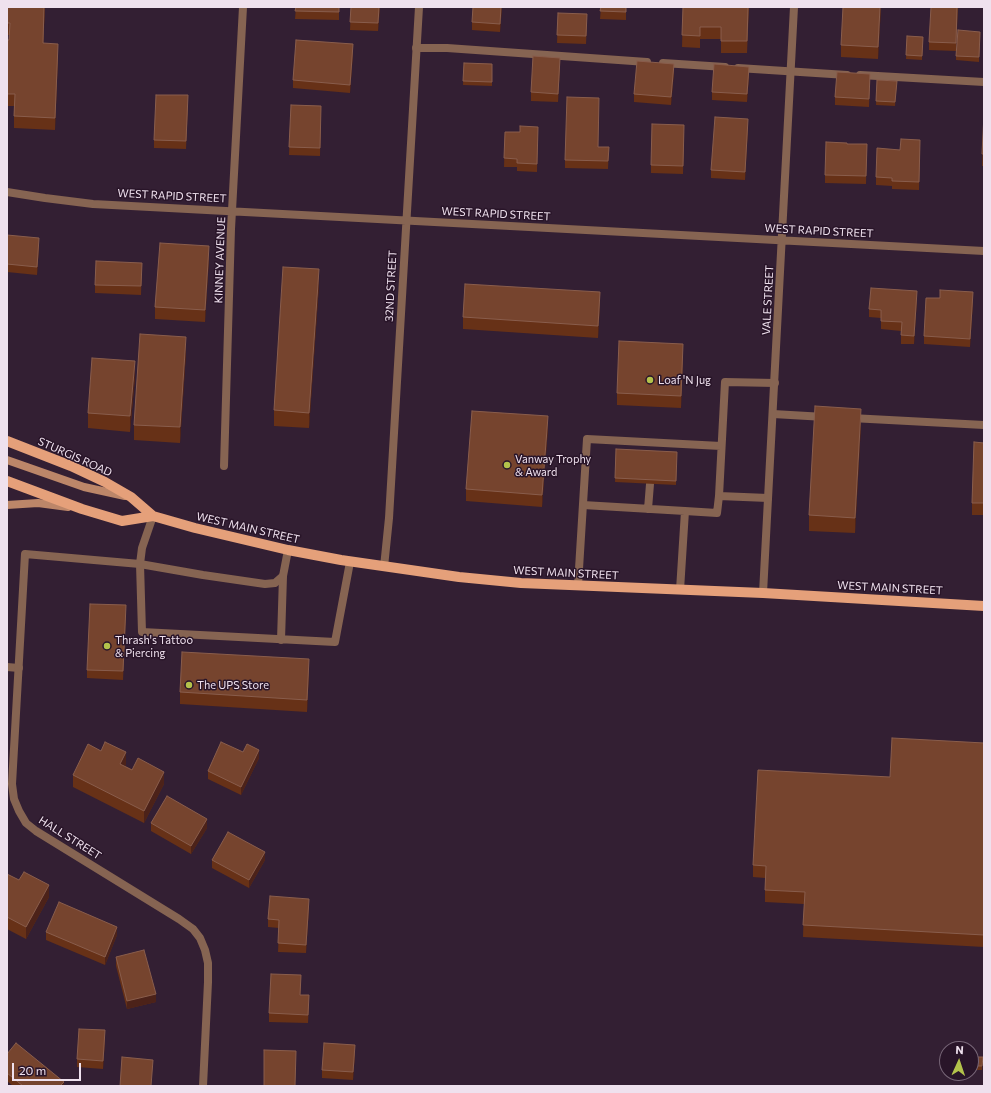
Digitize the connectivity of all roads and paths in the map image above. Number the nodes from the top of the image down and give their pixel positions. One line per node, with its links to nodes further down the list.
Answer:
1 (243, 7): 8 (street, KINNEY AVENUE)
2 (418, 7): 4 (street, 32ND STREET)
3 (794, 7): 5 (street, VALE STREET)
4 (416, 48): 5 (street); 9 (street, 32ND STREET)
5 (791, 72): 6 (street); 10 (street, VALE STREET)
6 (984, 82)
7 (7, 192): 8 (street, WEST RAPID STREET)
8 (233, 210): 9 (street, WEST RAPID STREET); 18 (street, KINNEY AVENUE)
9 (405, 220): 10 (street, WEST RAPID STREET); 33 (street, 32ND STREET)
10 (782, 240): 11 (street, WEST RAPID STREET); 12 (street, VALE STREET)
11 (984, 251)
12 (775, 383): 13 (street, VALE STREET); 16 (street)
13 (773, 414): 14 (street); 23 (street, VALE STREET)
14 (984, 425)
15 (7, 441): 22 (main road, STURGIS ROAD)
16 (721, 446): 21 (street); 25 (street)
17 (7, 460): 22 (street, WEST MAIN STREET)
18 (224, 466)
19 (7, 482): 26 (main road)
20 (650, 484): 27 (street)
21 (719, 496): 23 (street); 28 (street)
22 (131, 497): 29 (main road, WEST MAIN STREET)
23 (768, 498): 37 (street, VALE STREET)
24 (7, 505): 26 (street, WEST MAIN STREET)
25 (583, 505): 27 (street); 35 (street)
26 (82, 509): 29 (main road, WEST MAIN STREET)
27 (648, 509): 28 (street)
28 (685, 511): 36 (street)
29 (153, 516): 30 (main road, WEST MAIN STREET); 32 (street)
30 (288, 550): 31 (main road, WEST MAIN STREET); 34 (street)
31 (350, 562): 33 (main road, WEST MAIN STREET); 39 (street)
32 (140, 564): 34 (street, HALL STREET); 39 (street); 41 (street, HALL STREET)
33 (384, 567): 35 (main road, WEST MAIN STREET)
34 (283, 576): 39 (street)
35 (578, 586): 36 (main road, WEST MAIN STREET)
36 (680, 590): 37 (main road, WEST MAIN STREET)
37 (763, 593): 38 (main road, WEST MAIN STREET)
38 (984, 606)
39 (281, 640)
40 (7, 667): 41 (street)
41 (19, 668): 42 (street, HALL STREET)
42 (203, 1086)

